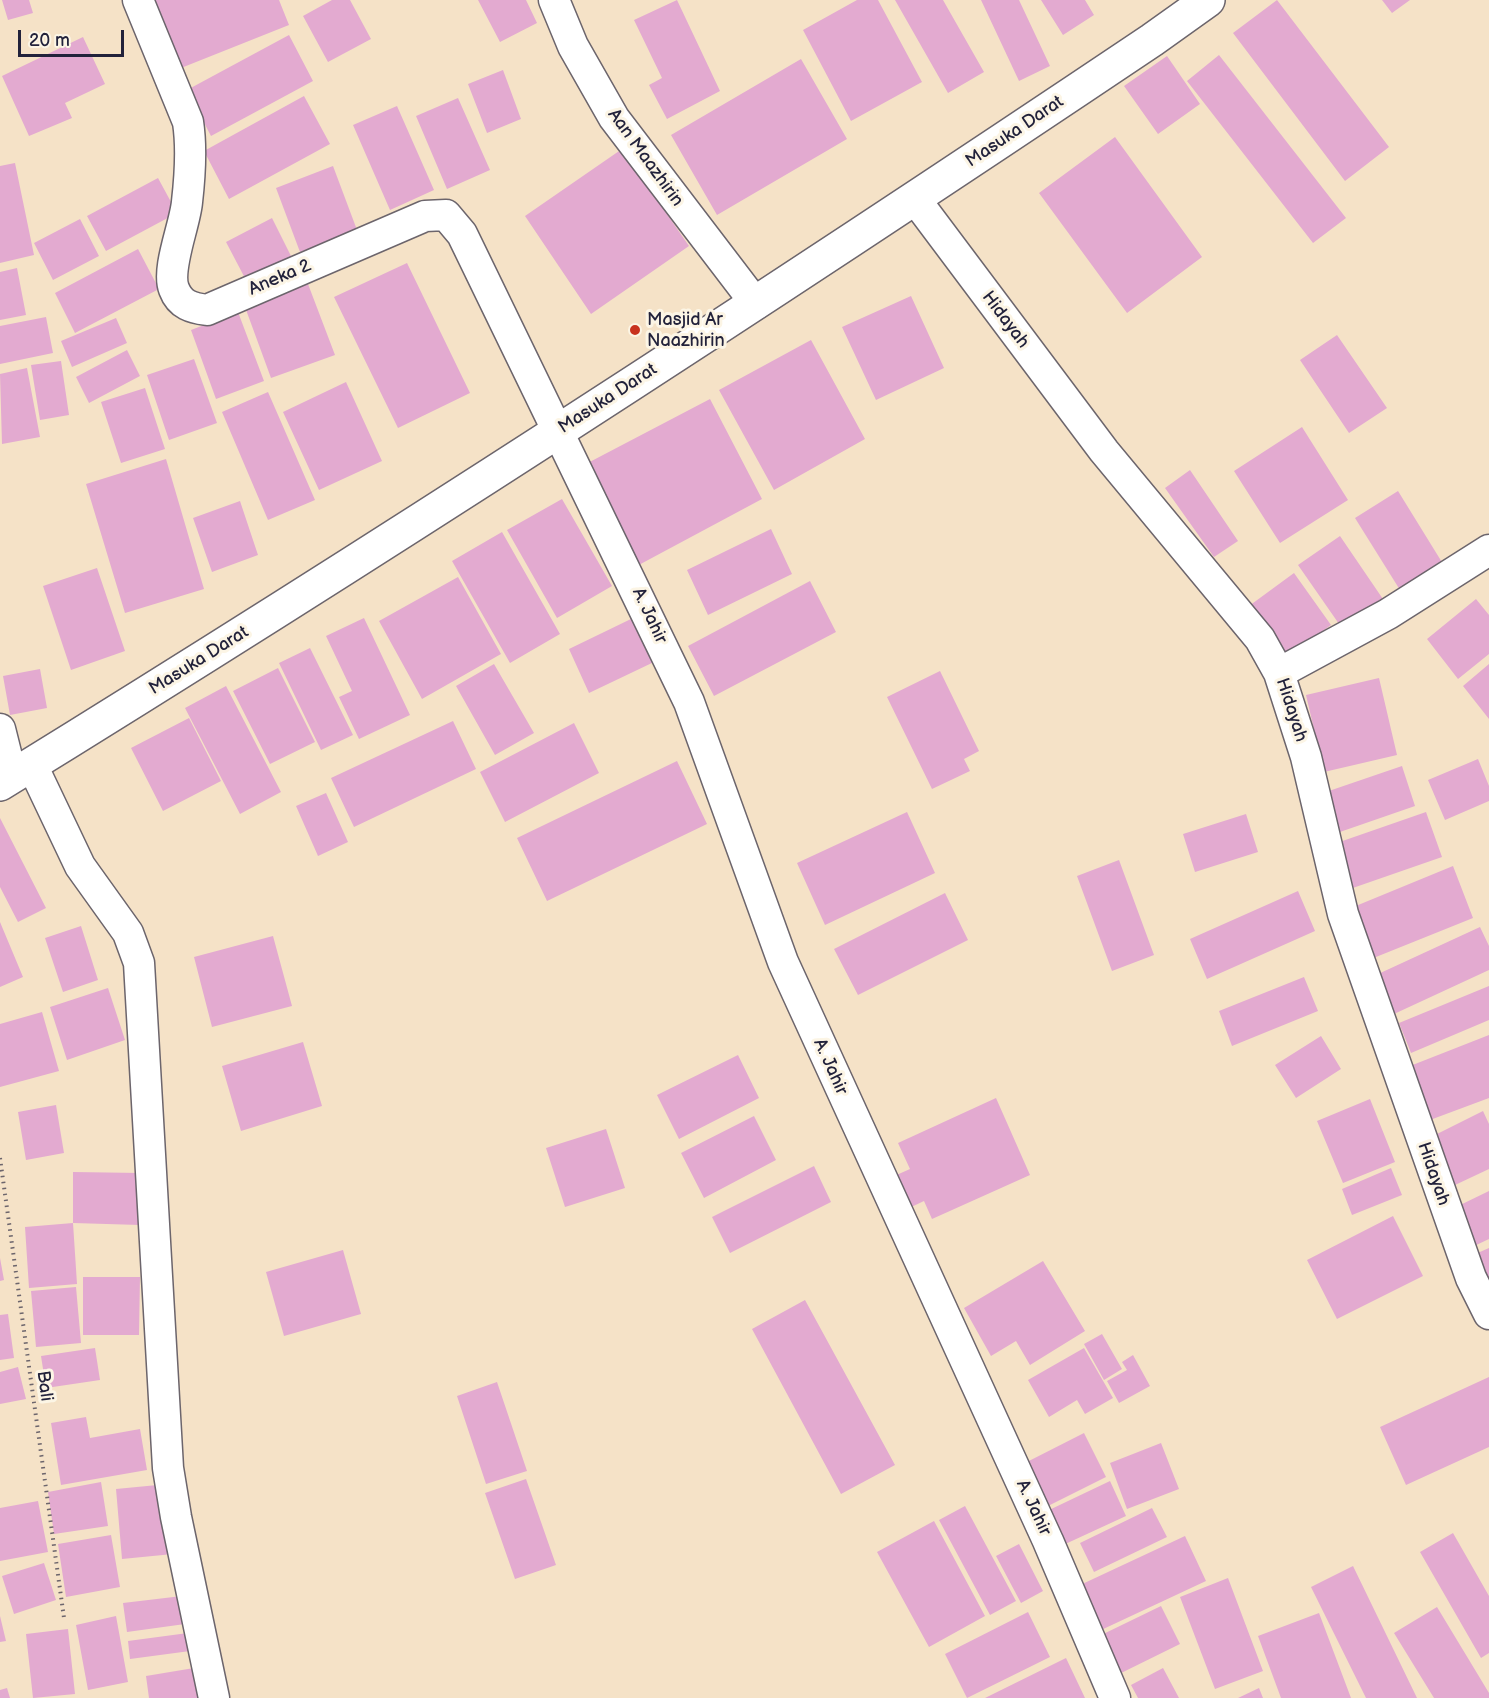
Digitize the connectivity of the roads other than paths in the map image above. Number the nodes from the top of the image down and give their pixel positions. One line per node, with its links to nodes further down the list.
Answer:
1 (138, 0): 6 (street, Aneka 2)
2 (554, 0): 5 (street, Aan Maazhirin)
3 (1208, 0): 4 (main road, Masuka Darat)
4 (915, 199): 5 (main road, Masuka Darat); 8 (street, Hidayah)
5 (756, 304): 6 (main road, Masuka Darat)
6 (556, 432): 10 (main road, Masuka Darat); 13 (street, A. Jahir)
7 (1489, 550): 8 (street)
8 (1279, 673): 11 (street, Hidayah)
9 (0, 729): 10 (street)
10 (15, 776): 12 (street)
11 (1489, 1314)
12 (214, 1698)
13 (1115, 1698)

